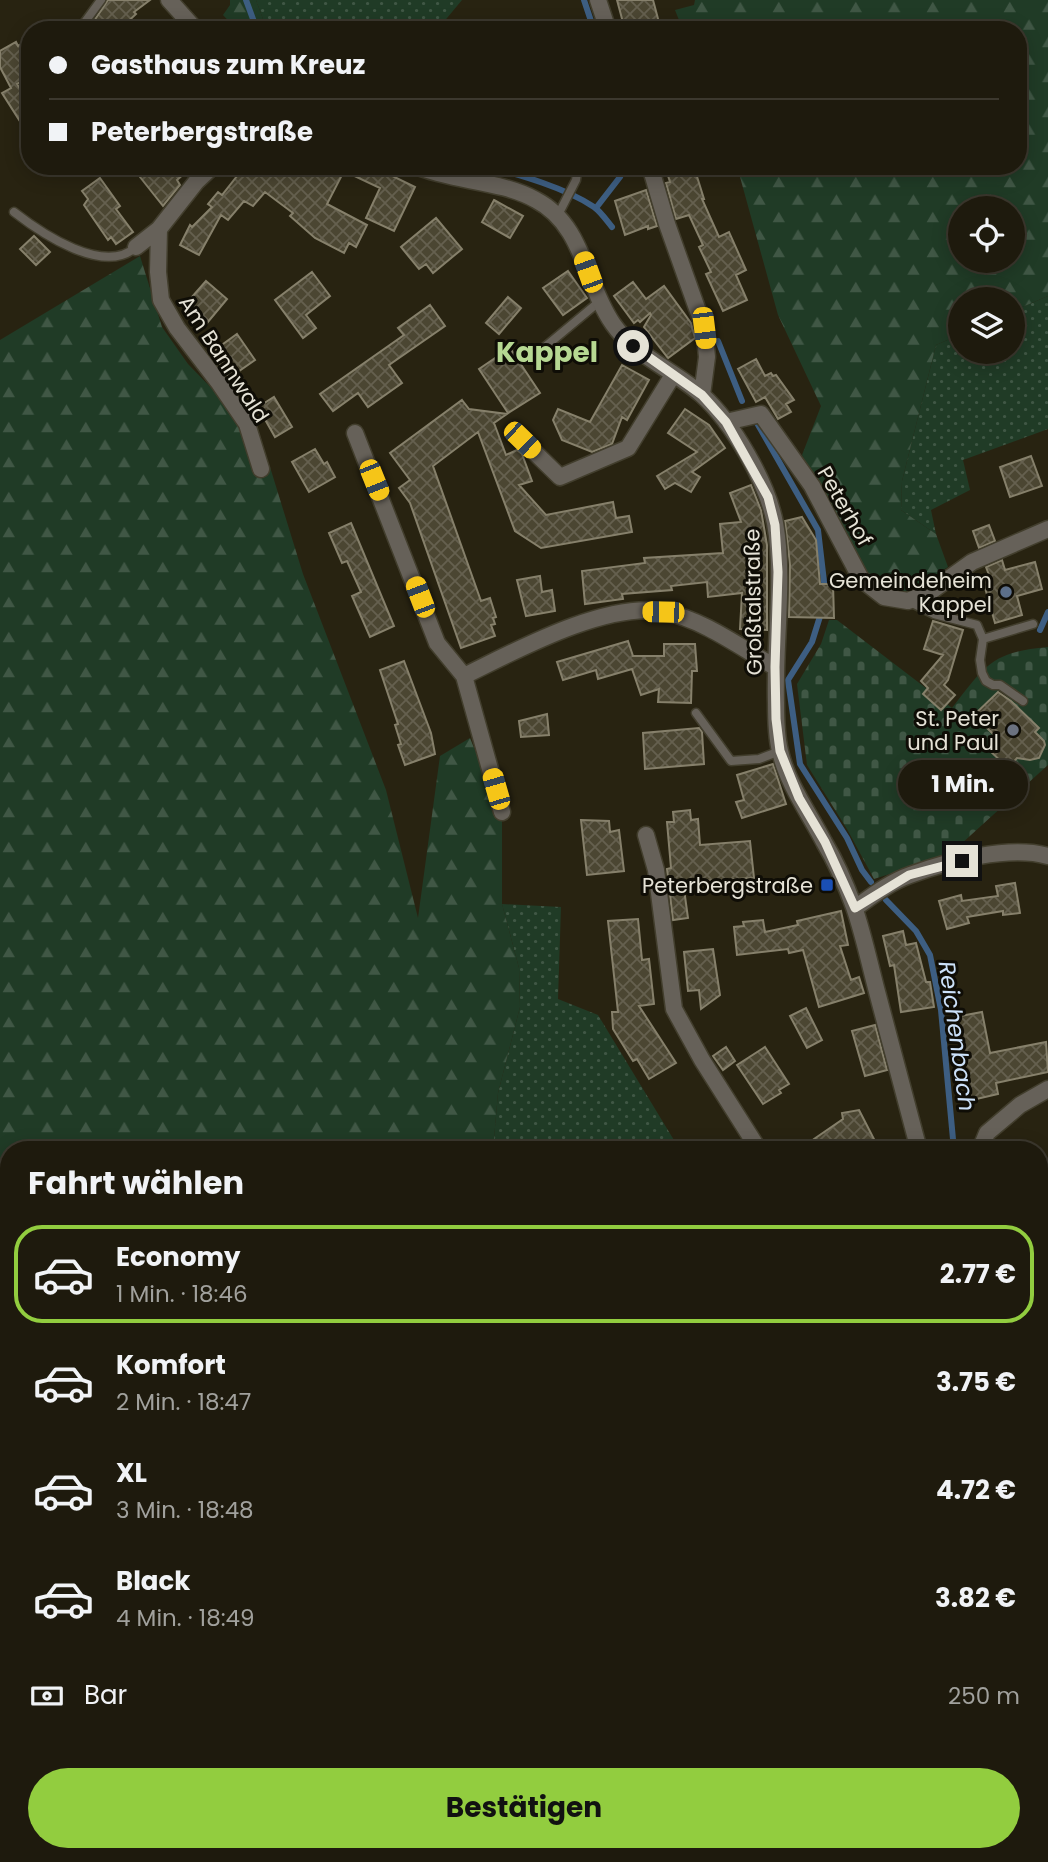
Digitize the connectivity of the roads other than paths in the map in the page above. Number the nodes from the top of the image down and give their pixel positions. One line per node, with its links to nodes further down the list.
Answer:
1 (101, 0): 4 (lane)
2 (169, 0): 5 (street)
3 (598, 0): 6 (street)
4 (86, 21)
5 (188, 21)
6 (605, 21)
7 (203, 175): 13 (street)
8 (440, 175): 12 (street, Großtalstraße)
9 (576, 175): 12 (lane)
10 (653, 175): 18 (street)
11 (14, 212): 14 (lane)
12 (558, 215): 15 (street, Großtalstraße)
13 (159, 229): 14 (street); 22 (street, Am Bannwald)
14 (136, 247)
15 (600, 301): 16 (lane); 17 (street, Großtalstraße)
16 (534, 356)
17 (673, 375): 18 (street, Großtalstraße); 21 (street)
18 (702, 395): 19 (street, Großtalstraße)
19 (738, 419): 24 (street, Peterhof); 27 (street, Großtalstraße)
20 (355, 433): 28 (street)
21 (522, 440)
22 (261, 469)
23 (1048, 529): 24 (street)
24 (908, 601): 26 (lane)
25 (1032, 624): 26 (lane)
26 (983, 639): 29 (lane)
27 (775, 667): 28 (street); 31 (street, Großtalstraße)
28 (464, 676): 32 (street)
29 (1023, 701)
30 (696, 713): 31 (lane)
31 (780, 751): 35 (street, Großtalstraße)
32 (502, 812)
33 (646, 835): 37 (street)
34 (1048, 856): 35 (street)
35 (855, 908): 38 (street, Großtalstraße)
36 (1048, 1089): 39 (street)
37 (754, 1141)
38 (917, 1141)
39 (984, 1141)

